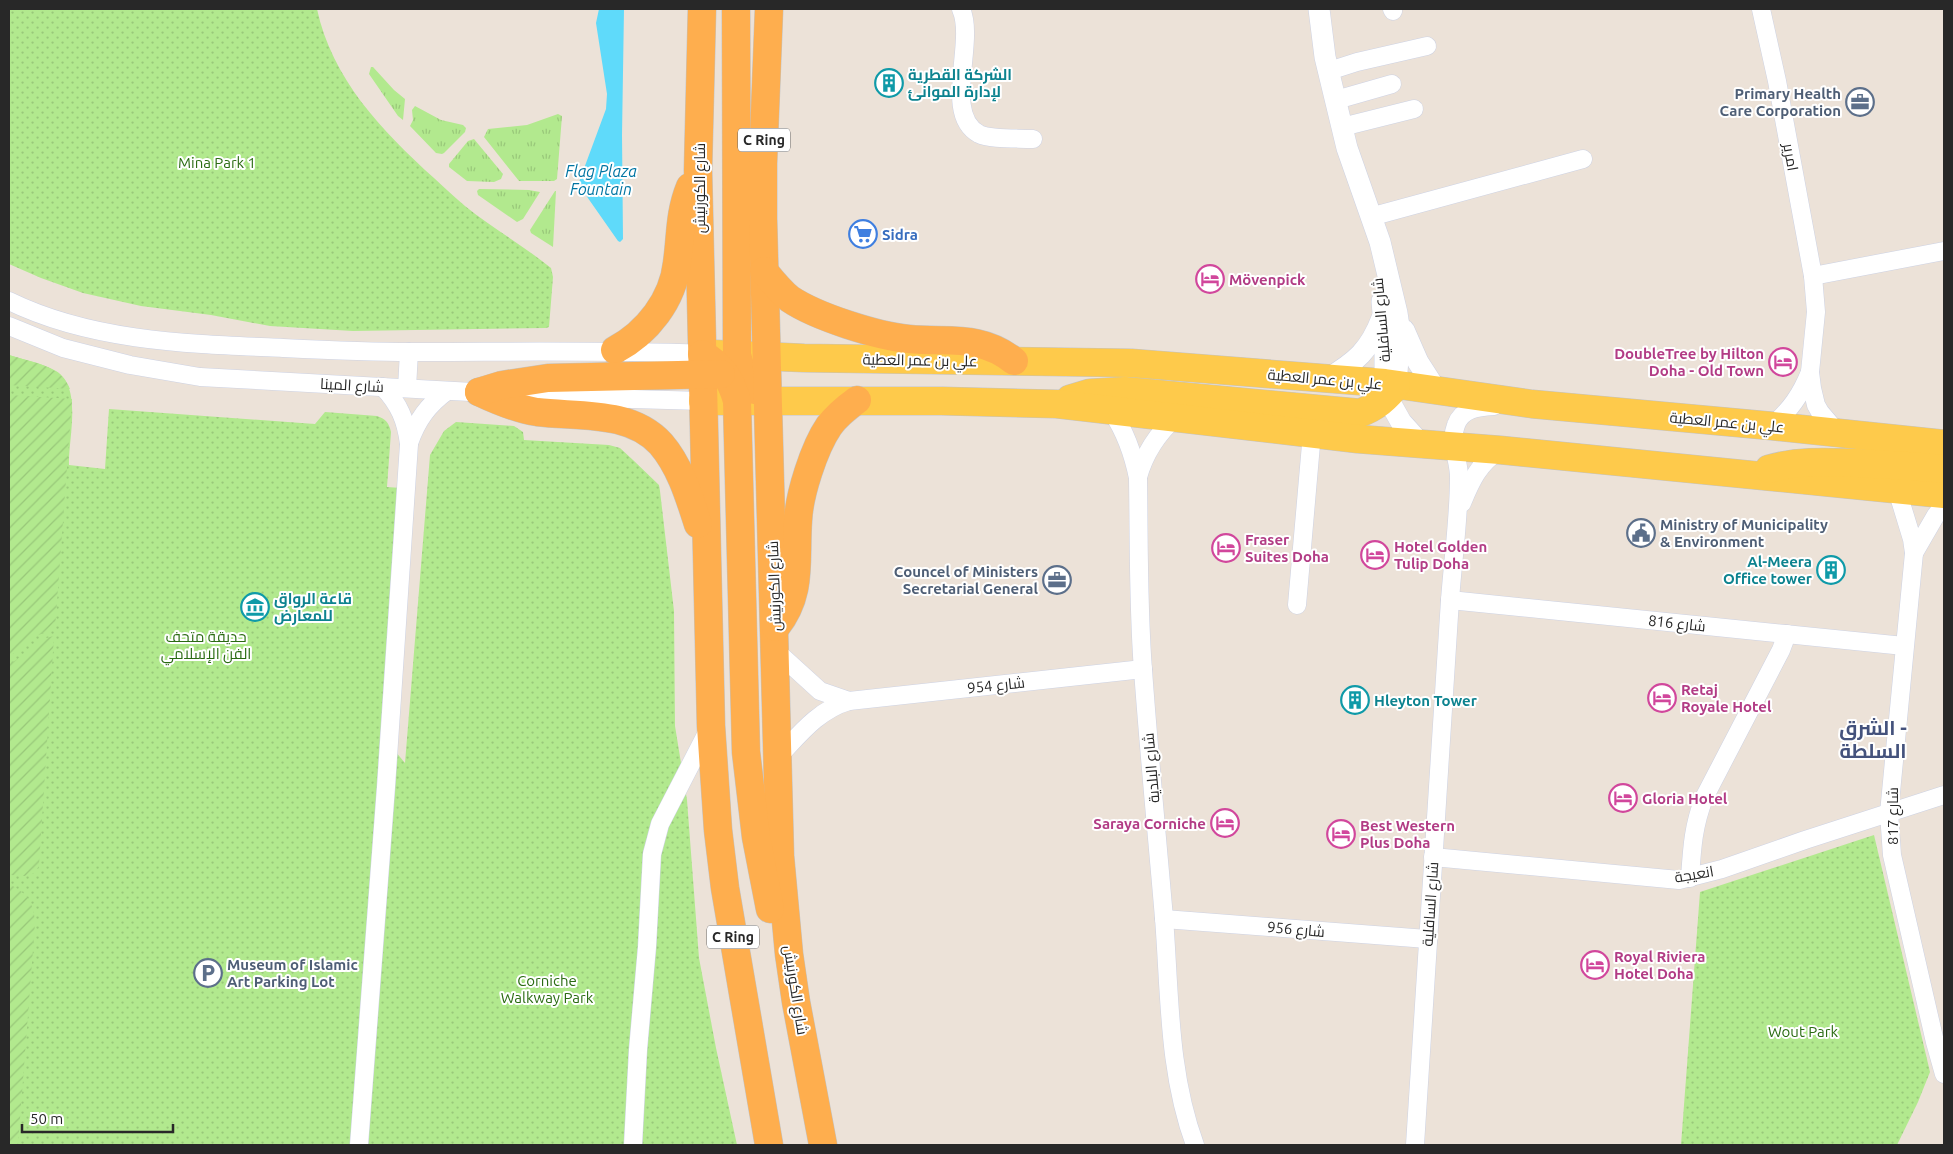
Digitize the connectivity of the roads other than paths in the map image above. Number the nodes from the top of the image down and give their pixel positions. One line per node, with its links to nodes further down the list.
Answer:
1 (702, 9): 15 (highway, شارع الكورنيش / C Ring)
2 (736, 9): 27 (highway)
3 (961, 9): 13 (street)
4 (1319, 9): 8 (street, شارع السافلية)
5 (1761, 9): 19 (street, امرير)
6 (774, 14): 18 (highway, شارع الكورنيش / C Ring)
7 (1426, 46): 8 (street)
8 (1329, 71): 10 (street, شارع السافلية)
9 (1392, 84): 10 (street)
10 (1336, 100): 12 (street, شارع السافلية)
11 (1414, 109): 12 (street)
12 (1342, 127): 16 (street, شارع السافلية)
13 (1032, 139)
14 (1583, 159): 16 (street)
15 (698, 170): 23 (highway); 27 (highway, شارع الكورنيش / C Ring)
16 (1370, 217): 21 (street, شارع السافلية)
17 (1944, 250): 19 (street)
18 (764, 271): 25 (highway, شارع الكورنيش / C Ring); 26 (highway)
19 (1813, 276): 28 (street, امرير)
20 (9, 301): 24 (street)
21 (1390, 313): 29 (street); 32 (street, شارع السافلية); 34 (street)
22 (9, 326): 30 (street, شارع المينا)
23 (615, 350): 24 (street); 27 (street)
24 (409, 352): 31 (street)
25 (766, 356): 26 (main road, علي بن عمر العطية); 27 (main road, علي بن عمر العطية); 36 (highway, شارع الكورنيش / C Ring)
26 (1014, 361): 29 (main road, علي بن عمر العطية)
27 (718, 371): 35 (highway); 36 (highway); 38 (highway); 59 (highway, شارع الكورنيش / C Ring)
28 (1810, 372): 43 (street, امرير); 44 (street, امرير)
29 (1327, 378): 32 (main road, علي بن عمر العطية)
30 (383, 387): 31 (street, شارع المينا); 47 (street)
31 (406, 388): 33 (street, شارع المينا)
32 (1390, 388): 34 (main road, علي بن عمر العطية); 39 (main road); 46 (street, شارع السافلية)
33 (448, 390): 35 (street, شارع المينا); 47 (street)
34 (1436, 390): 40 (main road, علي بن عمر العطية)
35 (479, 392): 59 (highway)
36 (767, 400): 37 (main road); 38 (main road); 63 (highway, شارع الكورنيش / C Ring)
37 (857, 400): 39 (main road); 63 (highway)
38 (737, 401): 75 (highway)
39 (1058, 404): 41 (main road)
40 (1532, 404): 43 (main road, علي بن عمر العطية); 49 (street, شارع السافلية)
41 (1112, 412): 42 (main road); 53 (street, شارع البلدية)
42 (1176, 417): 45 (main road); 53 (street, شارع البلدية)
43 (1772, 426): 44 (main road, علي بن عمر العطية)
44 (1837, 432): 48 (main road, علي بن عمر العطية)
45 (1312, 433): 46 (main road); 61 (street)
46 (1420, 443): 49 (main road)
47 (409, 444): 79 (street)
48 (1944, 444)
49 (1453, 447): 50 (main road); 57 (street, شارع السافلية)
50 (1500, 450): 52 (main road); 57 (street, شارع السافلية)
51 (1944, 469): 52 (main road)
52 (1747, 476): 54 (main road)
53 (1138, 478): 65 (street, شارع البلدية)
54 (1897, 490): 55 (main road); 58 (street, شارع 817)
55 (1944, 494)
56 (1944, 505): 58 (street, شارع 817)
57 (1457, 513): 60 (street, شارع السافلية)
58 (1914, 553): 64 (street, شارع 817)
59 (707, 554): 67 (highway, شارع الكورنيش / C Ring)
60 (1450, 600): 62 (street, شارع 816); 71 (street, شارع السافلية)
61 (1297, 605)
62 (1787, 634): 64 (street, شارع 816); 72 (street)
63 (776, 639): 66 (street, شارع 954); 68 (highway, شارع الكورنيش / C Ring)
64 (1904, 646): 70 (street, شارع 817)
65 (1143, 669): 66 (street, شارع 954); 73 (street, شارع البلدية)
66 (849, 701): 68 (street, شارع 954)
67 (711, 726): 77 (highway, شارع الكورنيش / C Ring); 80 (street, شارع الكورنيش)
68 (778, 757): 75 (highway, شارع الكورنيش / C Ring)
69 (1944, 795): 70 (street, انعيجة)
70 (1889, 813): 72 (street, انعيجة); 76 (street, شارع 817)
71 (1432, 857): 72 (street, انعيجة); 74 (street, شارع السافلية)
72 (1690, 878)
73 (1164, 918): 74 (street, شارع 956); 78 (street, شارع البلدية)
74 (1428, 939): 82 (street, شارع السافلية)
75 (796, 1002): 81 (highway, شارع الكورنيش / C Ring)
76 (1944, 1074)
77 (771, 1138)
78 (1189, 1144)
79 (359, 1145)
80 (633, 1145)
81 (824, 1145)
82 (1415, 1145)

